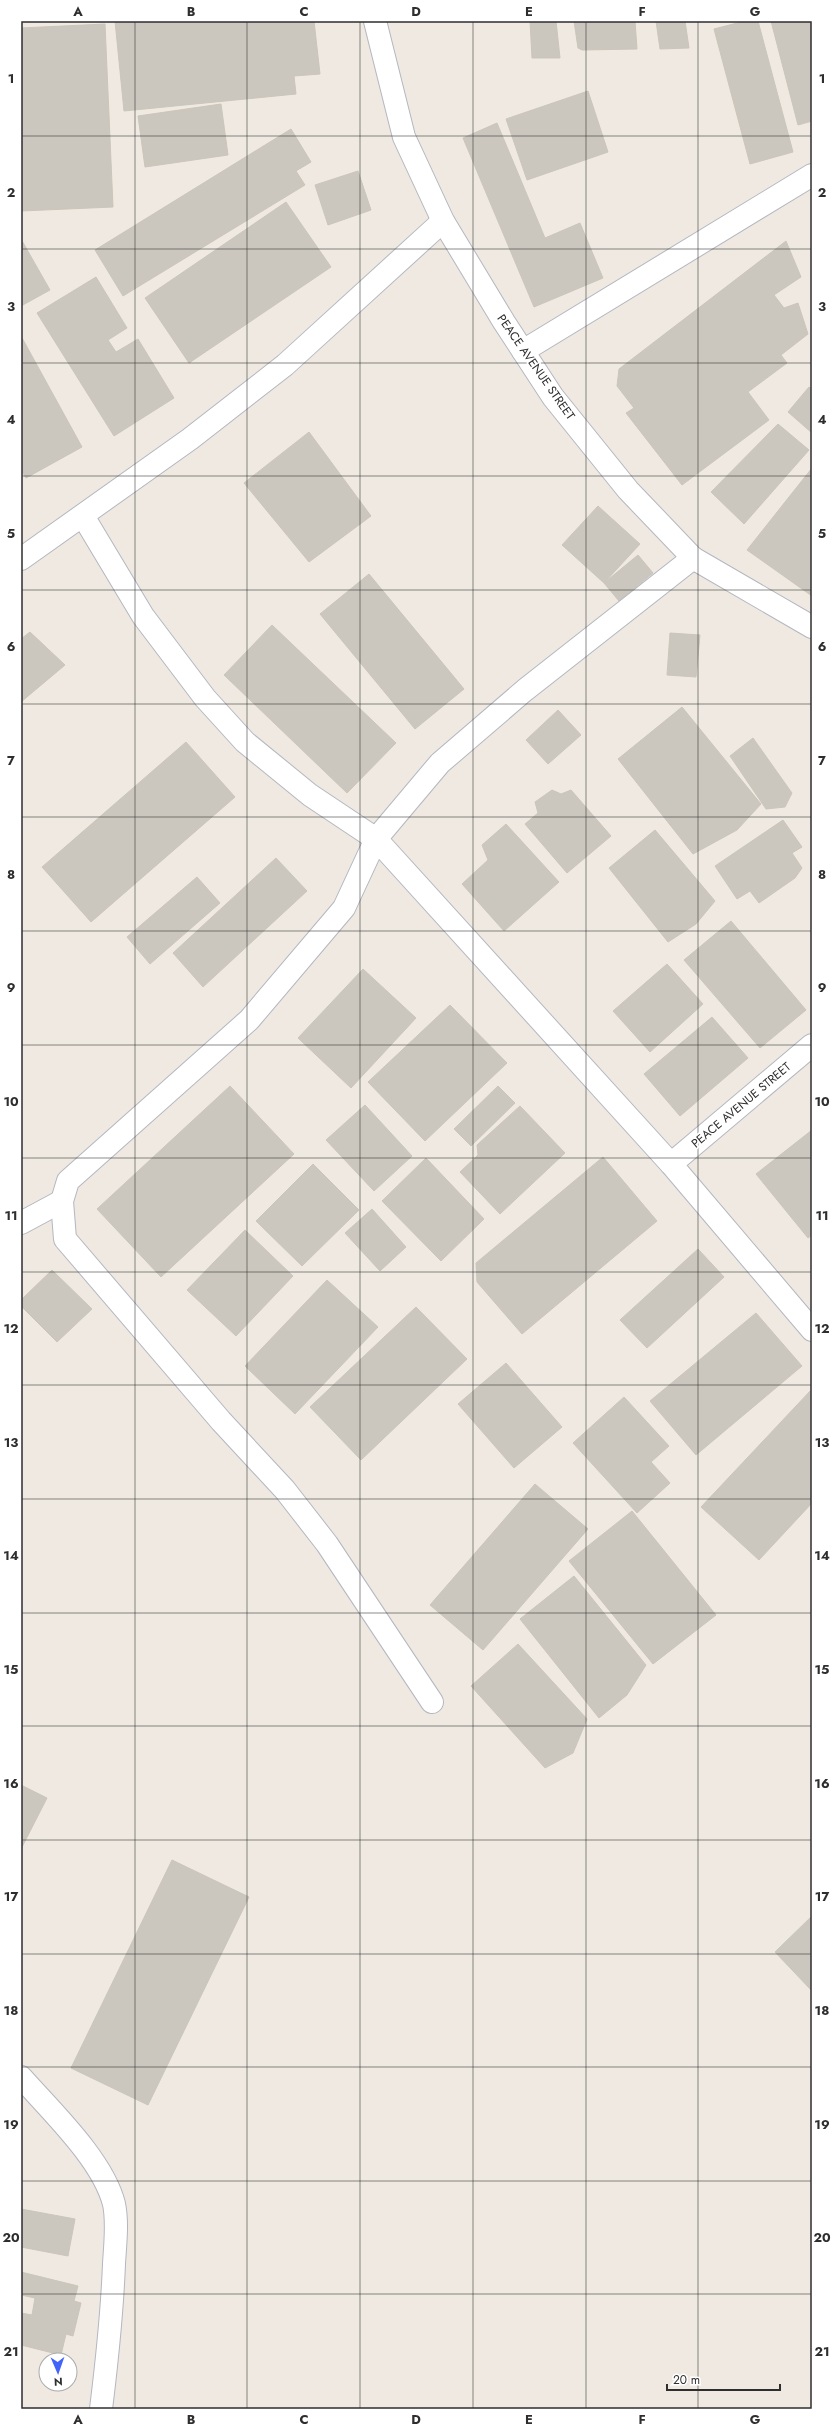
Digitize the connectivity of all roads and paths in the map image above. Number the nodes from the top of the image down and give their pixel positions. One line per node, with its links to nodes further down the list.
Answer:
1 (375, 21): 3 (street, PEACE AVENUE STREET)
2 (812, 175): 4 (street)
3 (443, 221): 4 (street, PEACE AVENUE STREET); 5 (street)
4 (523, 351): 6 (street, PEACE AVENUE STREET)
5 (83, 516): 7 (street); 9 (street)
6 (693, 558): 8 (street, PEACE AVENUE STREET); 9 (street)
7 (21, 559)
8 (812, 627)
9 (376, 839): 11 (street); 12 (street)
10 (812, 1045): 11 (street, PEACE AVENUE STREET)
11 (671, 1164): 14 (street)
12 (62, 1201): 13 (street); 15 (street)
13 (21, 1223)
14 (812, 1330)
15 (432, 1702)
16 (21, 2077): 17 (street)
17 (101, 2409)

